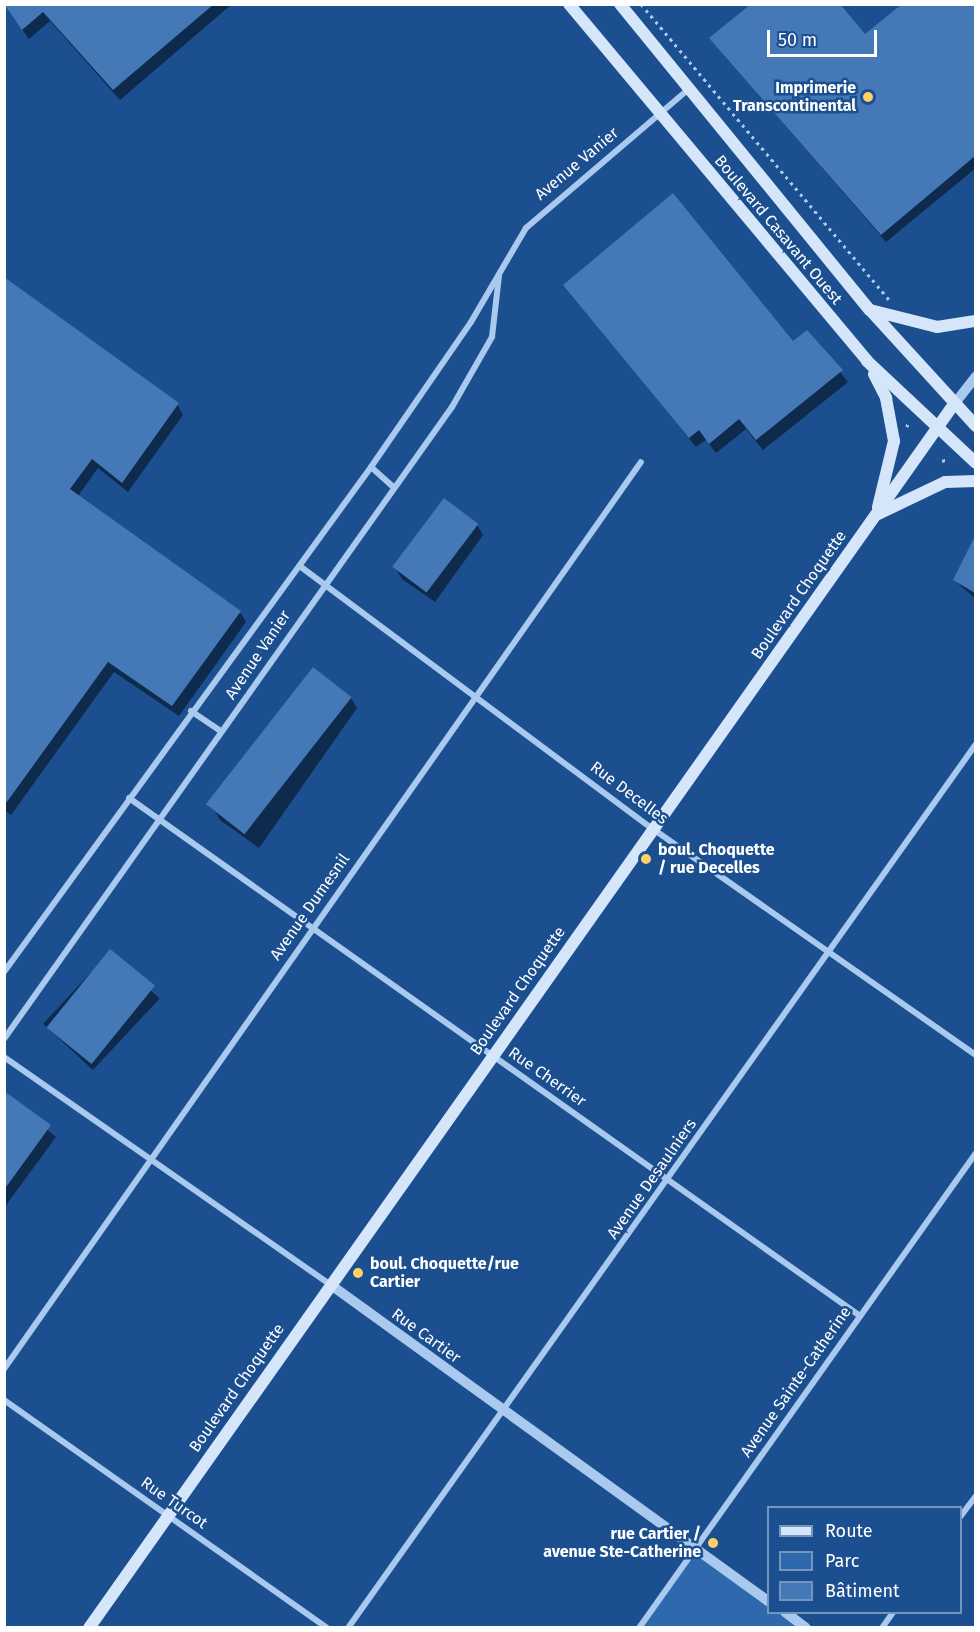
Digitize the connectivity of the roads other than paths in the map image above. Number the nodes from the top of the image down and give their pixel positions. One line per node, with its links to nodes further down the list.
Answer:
1 (569, 4): 4 (main road, Boulevard Casavant Ouest)
2 (620, 4): 3 (main road, Boulevard Casavant Ouest)
3 (689, 89): 4 (street, Avenue Vanier); 6 (main road, Boulevard Casavant Ouest)
4 (659, 114): 5 (street, Avenue Vanier); 8 (main road, Boulevard Casavant Ouest)
5 (500, 272): 15 (street, Avenue Vanier); 17 (street, Avenue Vanier)
6 (870, 310): 7 (main road); 10 (main road, Boulevard Casavant Ouest)
7 (975, 321)
8 (867, 361): 12 (main road, Boulevard Casavant Ouest); 18 (main road)
9 (975, 376): 10 (street, Boulevard Choquette)
10 (952, 406): 11 (main road, Boulevard Casavant Ouest); 12 (main road, Boulevard Choquette)
11 (975, 426)
12 (936, 430): 14 (main road, Boulevard Casavant Ouest); 18 (main road, Boulevard Choquette)
13 (641, 462): 21 (street, Avenue Dumesnil)
14 (975, 463)
15 (371, 467): 17 (street); 19 (street, Avenue Vanier)
16 (975, 481): 18 (main road)
17 (393, 487): 20 (street, Avenue Vanier)
18 (877, 514): 27 (main road, Boulevard Choquette)
19 (301, 567): 20 (street, Rue Decelles); 22 (street, Avenue Vanier)
20 (324, 583): 21 (street, Rue Decelles); 23 (street, Avenue Vanier)
21 (476, 693): 27 (street, Rue Decelles); 28 (street, Avenue Dumesnil)
22 (191, 711): 23 (street); 25 (street, Avenue Vanier)
23 (222, 732): 26 (street, Avenue Vanier)
24 (975, 744): 29 (street, Avenue Desaulniers)
25 (129, 798): 26 (street, Rue Cherrier); 30 (street, Avenue Vanier)
26 (160, 821): 28 (street, Rue Cherrier); 31 (street, Avenue Vanier)
27 (653, 829): 29 (street, Rue Decelles); 32 (main road, Boulevard Choquette)
28 (312, 927): 32 (street, Rue Cherrier); 36 (street, Avenue Dumesnil)
29 (828, 951): 33 (street, Rue Decelles); 37 (street, Avenue Desaulniers)
30 (4, 972)
31 (4, 1039)
32 (493, 1055): 37 (street, Rue Cherrier); 38 (main road, Boulevard Choquette)
33 (975, 1055)
34 (4, 1057): 36 (street, Rue Cartier)
35 (975, 1153): 39 (street, Avenue Sainte-Catherine)
36 (150, 1159): 38 (street, Rue Cartier); 40 (street, Avenue Dumesnil)
37 (668, 1179): 39 (street, Rue Cherrier); 42 (street, Avenue Desaulniers)
38 (331, 1285): 42 (street, Rue Cartier); 45 (main road, Boulevard Choquette)
39 (860, 1316): 46 (street, Avenue Sainte-Catherine)
40 (4, 1369)
41 (4, 1400): 45 (street, Rue Turcot)
42 (506, 1413): 46 (street, Rue Cartier); 52 (street, Avenue Desaulniers)
43 (975, 1496): 44 (street)
44 (962, 1514)
45 (168, 1515): 50 (main road, Boulevard Choquette); 51 (street, Rue Turcot)
46 (694, 1550): 47 (street, Rue Cartier); 53 (street, Avenue Sainte-Catherine)
47 (767, 1600)
48 (788, 1614): 54 (street)
49 (891, 1614): 55 (street)
50 (89, 1628)
51 (327, 1628)
52 (348, 1628)
53 (639, 1628)
54 (806, 1628)
55 (882, 1628)

